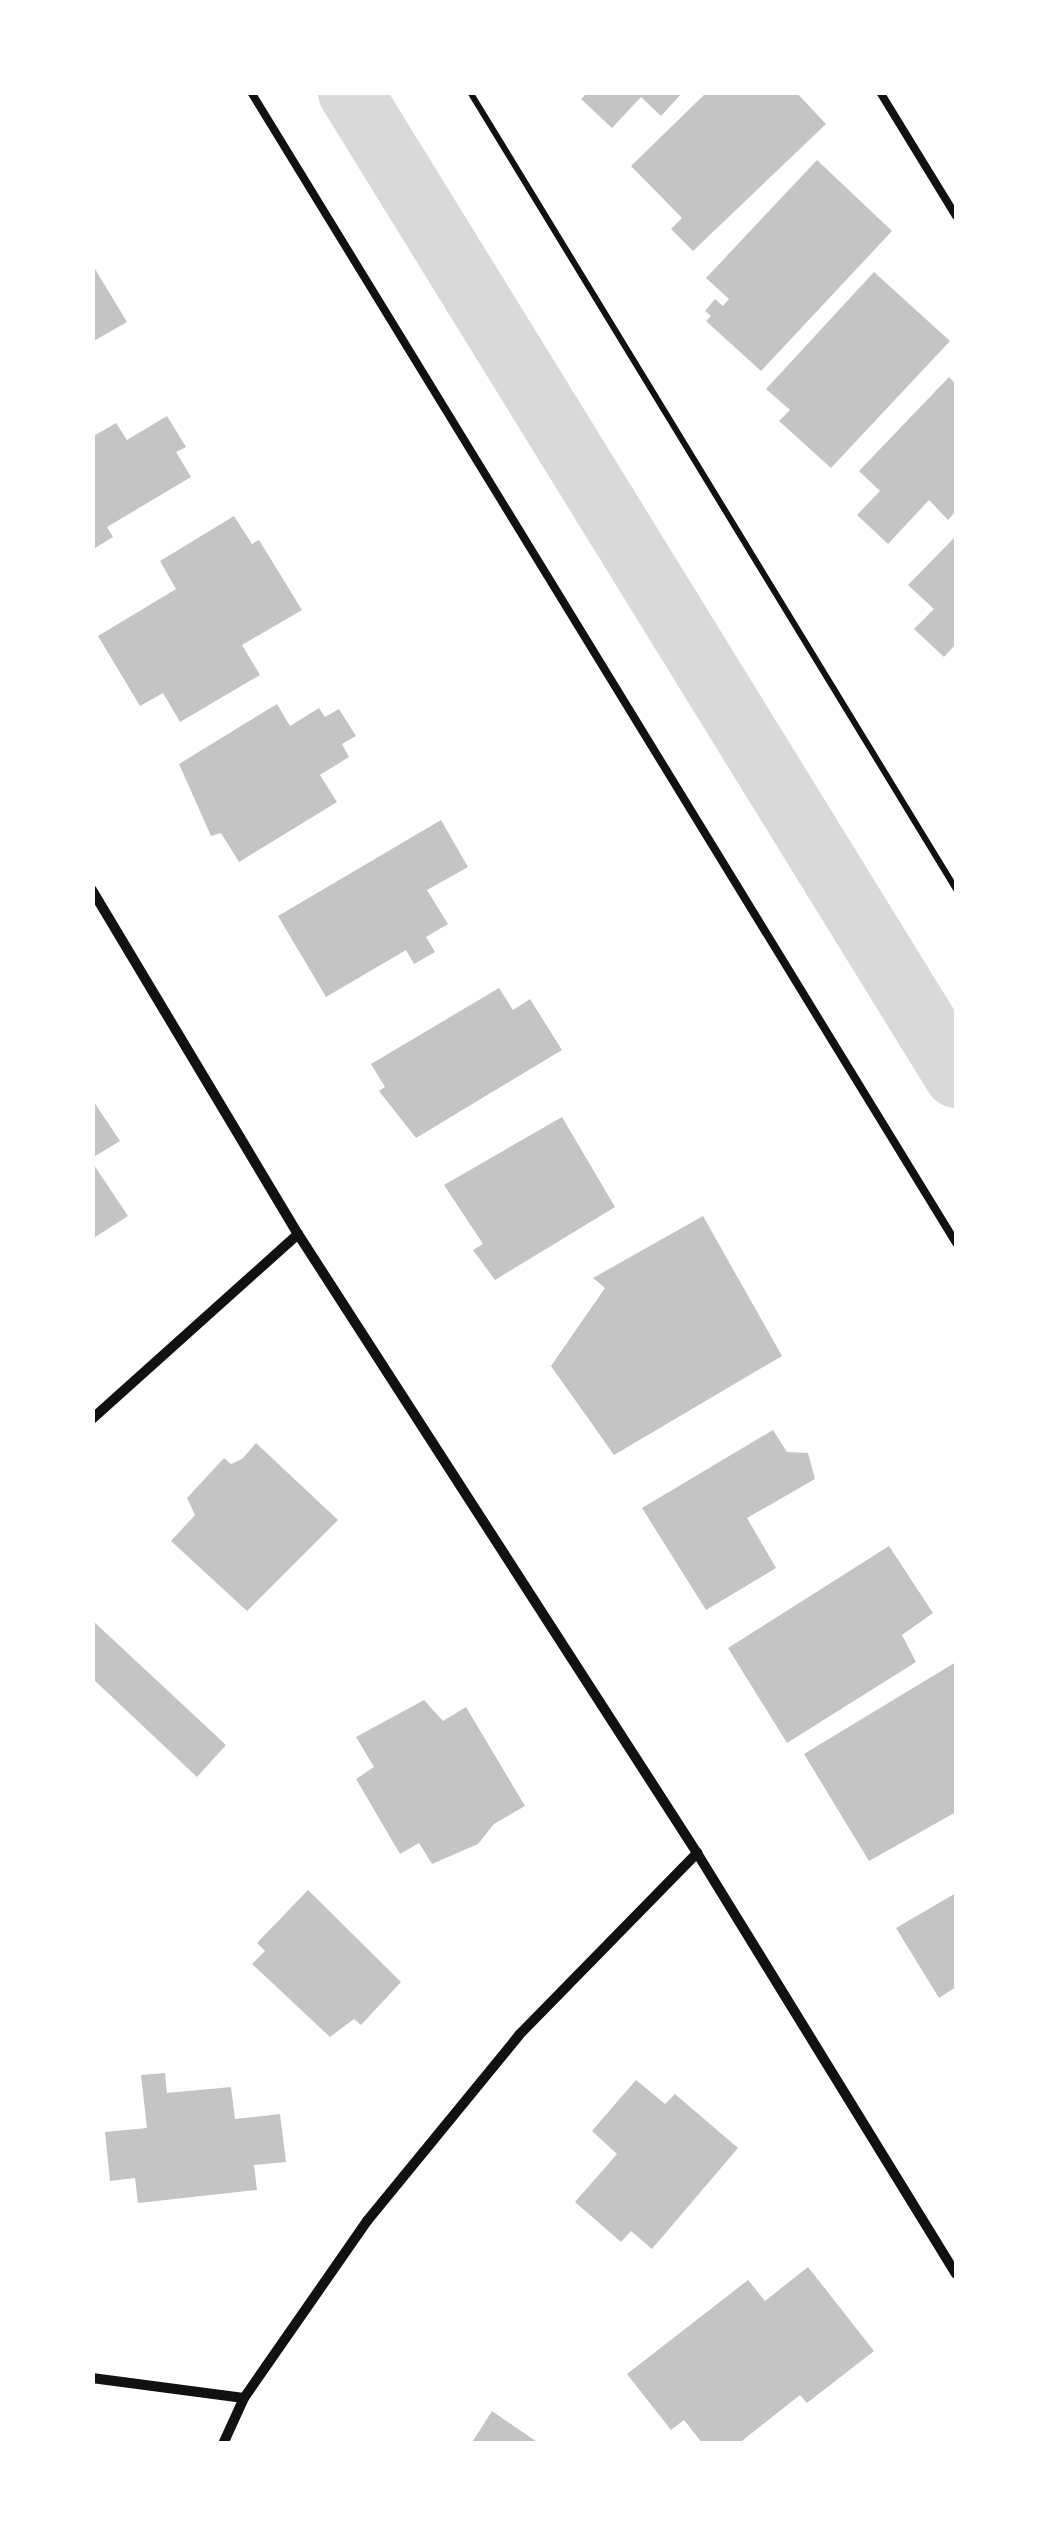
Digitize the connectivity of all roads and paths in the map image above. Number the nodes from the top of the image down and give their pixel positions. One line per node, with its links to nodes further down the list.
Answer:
1 (251, 92): 8 (lane)
2 (470, 92): 5 (path)
3 (880, 92): 4 (lane)
4 (956, 216)
5 (956, 888)
6 (92, 890): 7 (street)
7 (298, 1234): 9 (street); 10 (street)
8 (956, 1243)
9 (92, 1419)
10 (697, 1853): 11 (street); 13 (street)
11 (956, 2274)
12 (92, 2378): 13 (street)
13 (244, 2398): 14 (street)
14 (224, 2444)

